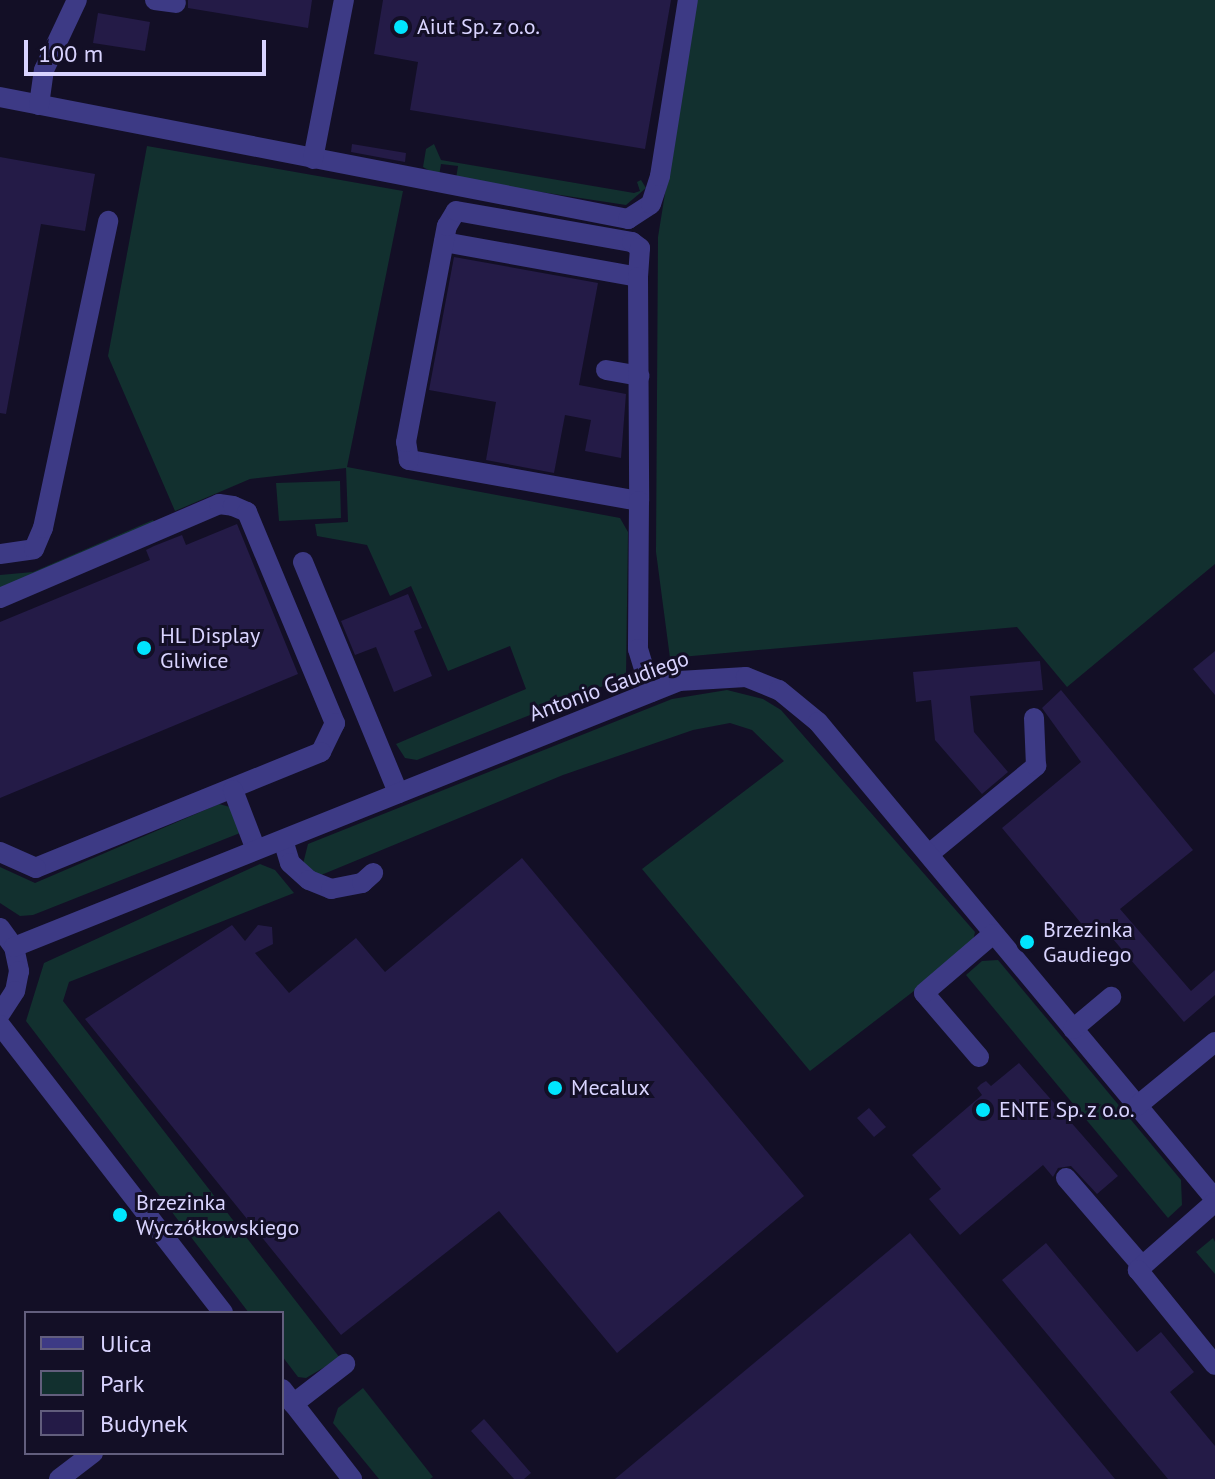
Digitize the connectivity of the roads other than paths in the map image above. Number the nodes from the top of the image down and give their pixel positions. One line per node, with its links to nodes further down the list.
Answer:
1 (77, 0): 7 (street)
2 (155, 0): 5 (street)
3 (344, 0): 8 (street)
4 (688, 0): 8 (street)
5 (176, 3)
6 (0, 97): 7 (street)
7 (39, 105): 8 (street)
8 (313, 159)
9 (108, 221): 15 (street)
10 (444, 242): 11 (street); 11 (street); 14 (street)
11 (638, 277): 13 (street)
12 (606, 370): 13 (street)
13 (639, 376): 14 (street)
14 (639, 501): 18 (street)
15 (0, 554)
16 (303, 562): 21 (street)
17 (0, 598): 20 (street)
18 (651, 692): 21 (street, Antonio Gaudiego); 25 (street, Antonio Gaudiego)
19 (1034, 718): 25 (street)
20 (233, 790): 23 (street); 24 (street)
21 (398, 793): 22 (street, Antonio Gaudiego)
22 (283, 840): 23 (street, Antonio Gaudiego); 26 (street)
23 (256, 850): 29 (street, Antonio Gaudiego)
24 (0, 852)
25 (929, 854): 28 (street, Antonio Gaudiego)
26 (373, 873)
27 (0, 928): 29 (street)
28 (993, 934): 33 (street, Antonio Gaudiego); 35 (street)
29 (14, 947): 31 (street)
30 (1111, 997): 33 (street)
31 (0, 1014)
32 (0, 1025): 40 (street)
33 (1073, 1029): 36 (street, Antonio Gaudiego)
34 (1215, 1042): 36 (street)
35 (979, 1057)
36 (1137, 1106): 38 (street, Antonio Gaudiego)
37 (1066, 1178): 39 (street)
38 (1215, 1201): 39 (street)
39 (1142, 1266): 42 (street)
40 (221, 1311)
41 (345, 1364): 43 (street)
42 (1215, 1365)
43 (288, 1396): 46 (street)
44 (90, 1455): 45 (street)
45 (59, 1479)
46 (352, 1479)

